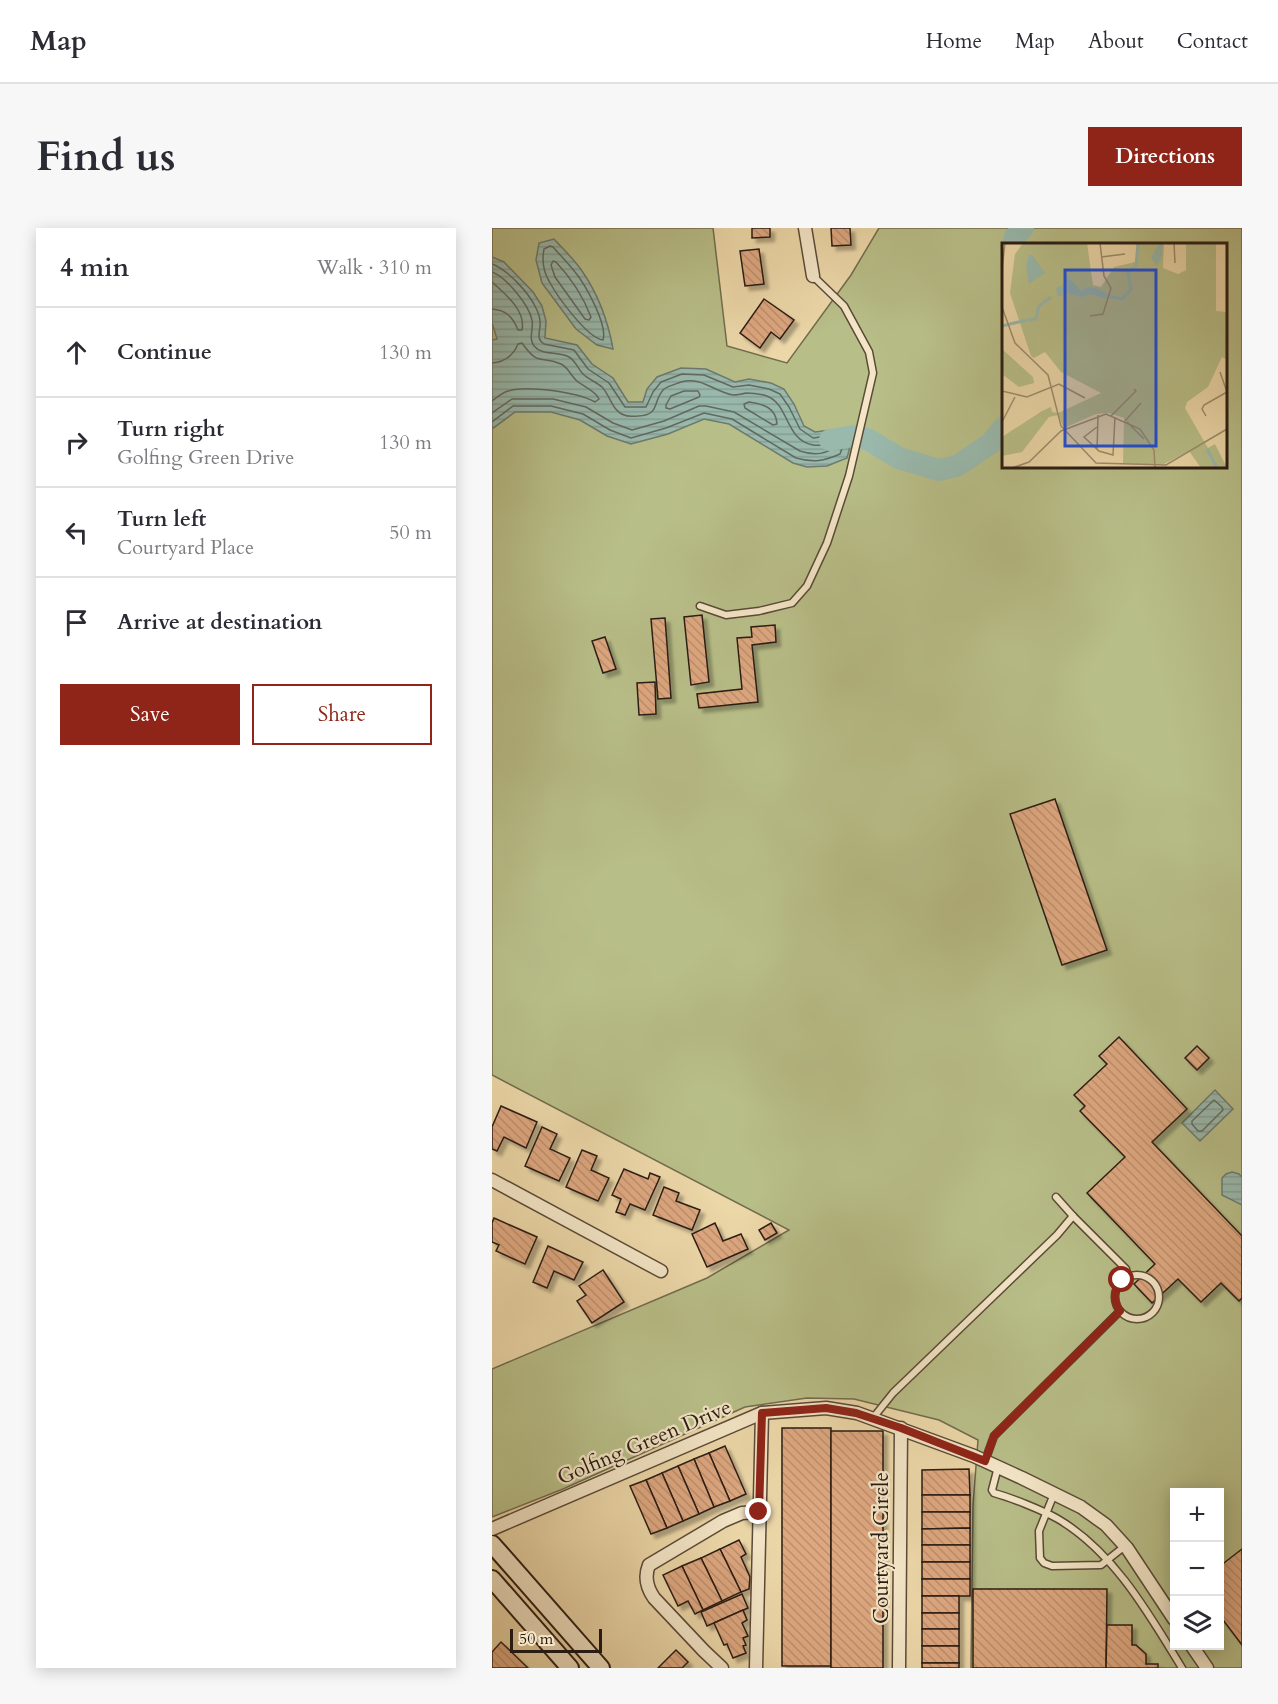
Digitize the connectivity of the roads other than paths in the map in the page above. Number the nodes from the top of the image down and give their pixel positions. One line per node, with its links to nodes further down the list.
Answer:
1 (805, 228): 2 (street)
2 (813, 276): 3 (lane)
3 (700, 606)
4 (492, 1180): 7 (street)
5 (1056, 1197): 6 (lane)
6 (1073, 1216): 8 (lane); 11 (lane)
7 (661, 1271)
8 (1127, 1276): 9 (lane); 9 (lane)
9 (1120, 1311): 13 (lane)
10 (762, 1413): 11 (street, Golfing Green Drive); 16 (street); 18 (street, Golfing Green Drive)
11 (873, 1419): 12 (street, Golfing Green Drive)
12 (901, 1428): 13 (street, Golfing Green Drive); 29 (street, Courtyard Circle)
13 (985, 1461): 14 (street, Golfing Green Drive)
14 (999, 1467): 15 (street, Golfing Green Drive); 17 (lane)
15 (1054, 1494): 17 (lane); 20 (street, Golfing Green Drive)
16 (759, 1512): 27 (street); 28 (street)
17 (1046, 1514): 21 (lane); 21 (lane)
18 (492, 1529)
19 (492, 1544): 26 (main road)
20 (1125, 1546): 21 (lane); 23 (street, Golfing Green Drive)
21 (1107, 1560): 30 (lane)
22 (492, 1579): 25 (main road)
23 (1170, 1613)
24 (1195, 1650): 31 (street)
25 (570, 1668)
26 (601, 1668)
27 (722, 1668)
28 (756, 1668)
29 (899, 1668)
30 (1182, 1668)
31 (1207, 1668)

